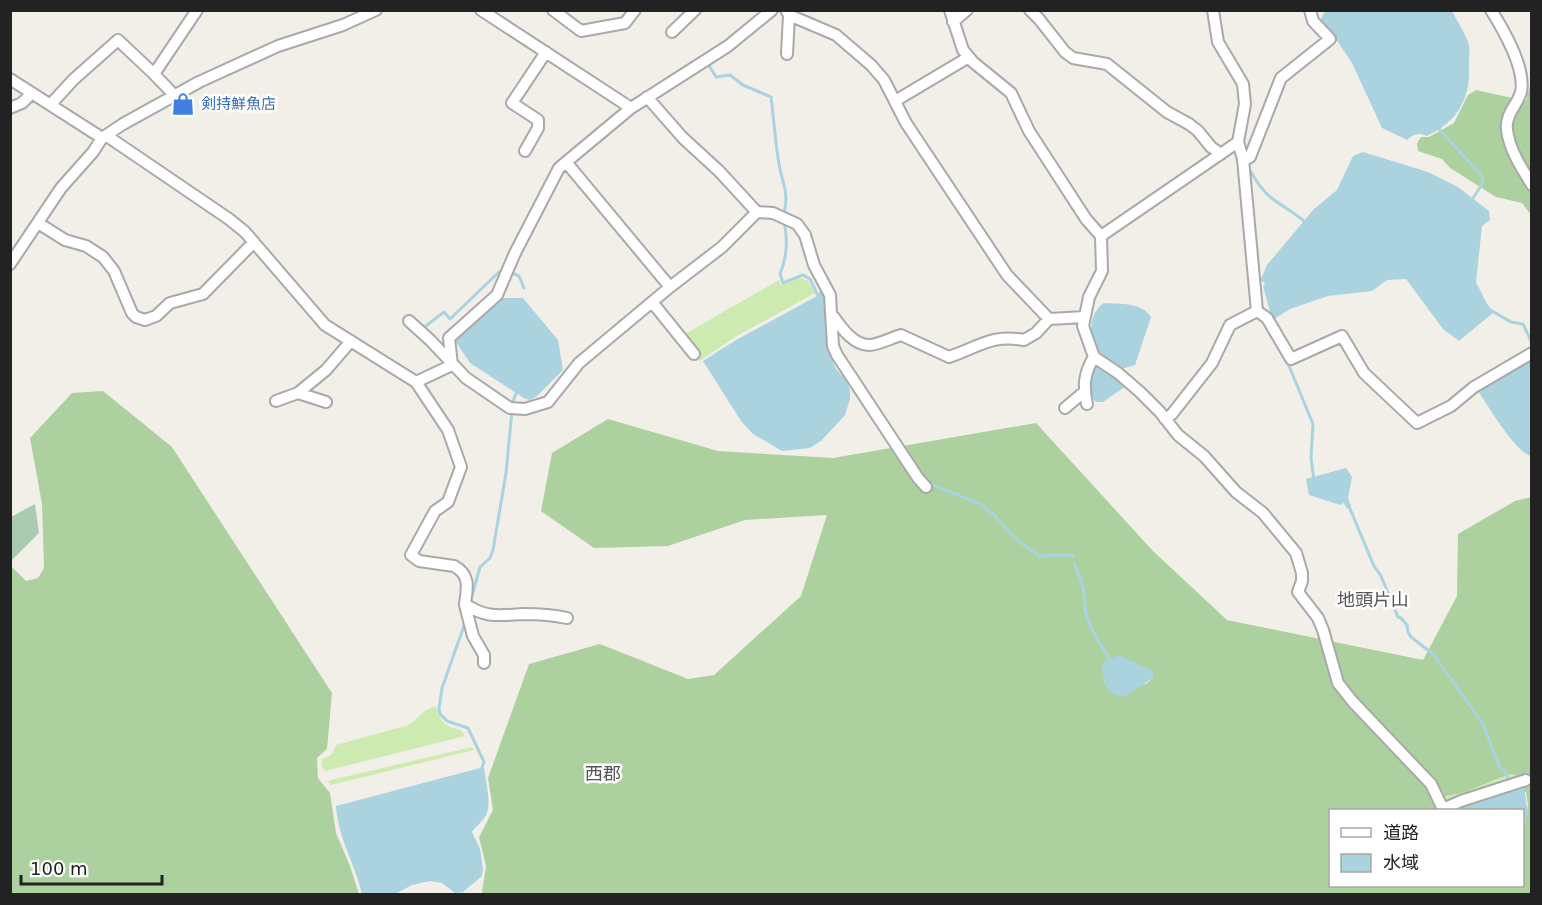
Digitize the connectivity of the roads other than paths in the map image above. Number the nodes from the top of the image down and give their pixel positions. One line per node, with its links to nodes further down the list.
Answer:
1 (197, 10): 20 (street)
2 (375, 10): 23 (street)
3 (481, 10): 17 (street)
4 (553, 10): 14 (street)
5 (634, 10): 14 (street)
6 (695, 10): 16 (street)
7 (771, 10): 24 (street)
8 (967, 10): 15 (street)
9 (1030, 10): 32 (street)
10 (1213, 10): 30 (street)
11 (1491, 10): 35 (street)
12 (1313, 12): 33 (street)
13 (787, 13): 18 (street); 25 (street)
14 (567, 14)
15 (951, 16): 19 (street)
16 (672, 32)
17 (546, 52): 28 (street); 31 (street)
18 (786, 54)
19 (969, 57): 25 (street); 38 (street)
20 (154, 74): 23 (street); 26 (street)
21 (10, 79): 22 (street)
22 (32, 93): 26 (street); 27 (street)
23 (174, 95): 29 (street)
24 (647, 97): 28 (street); 36 (street)
25 (895, 101): 46 (street)
26 (51, 104): 29 (street)
27 (10, 108)
28 (631, 108): 34 (street)
29 (104, 137): 37 (street); 39 (street)
30 (1238, 142): 32 (street); 33 (street)
31 (525, 151)
32 (1221, 154): 38 (street)
33 (1243, 161): 43 (street)
34 (566, 162): 41 (street); 52 (street)
35 (1532, 185)
36 (757, 212): 41 (street); 44 (street)
37 (38, 223): 39 (street); 40 (street)
38 (1101, 236): 45 (street)
39 (254, 242): 48 (street)
40 (10, 264)
41 (669, 287): 42 (street)
42 (652, 302): 50 (street); 52 (street)
43 (1257, 310): 49 (street); 60 (street)
44 (832, 316): 46 (street); 61 (street)
45 (1085, 317): 46 (street); 51 (street)
46 (1049, 319)
47 (409, 321): 52 (street)
48 (351, 341): 53 (street); 55 (street)
49 (1532, 353)
50 (694, 354)
51 (1094, 357): 54 (street); 60 (street)
52 (452, 365): 53 (street)
53 (416, 382): 62 (street)
54 (1084, 392): 58 (street); 59 (street)
55 (298, 393): 56 (street); 57 (street)
56 (276, 401)
57 (326, 402)
58 (1088, 404)
59 (1065, 408)
60 (1165, 419): 65 (street)
61 (926, 487)
62 (465, 604): 63 (street); 64 (street)
63 (567, 618)
64 (484, 663)
65 (1526, 780)

